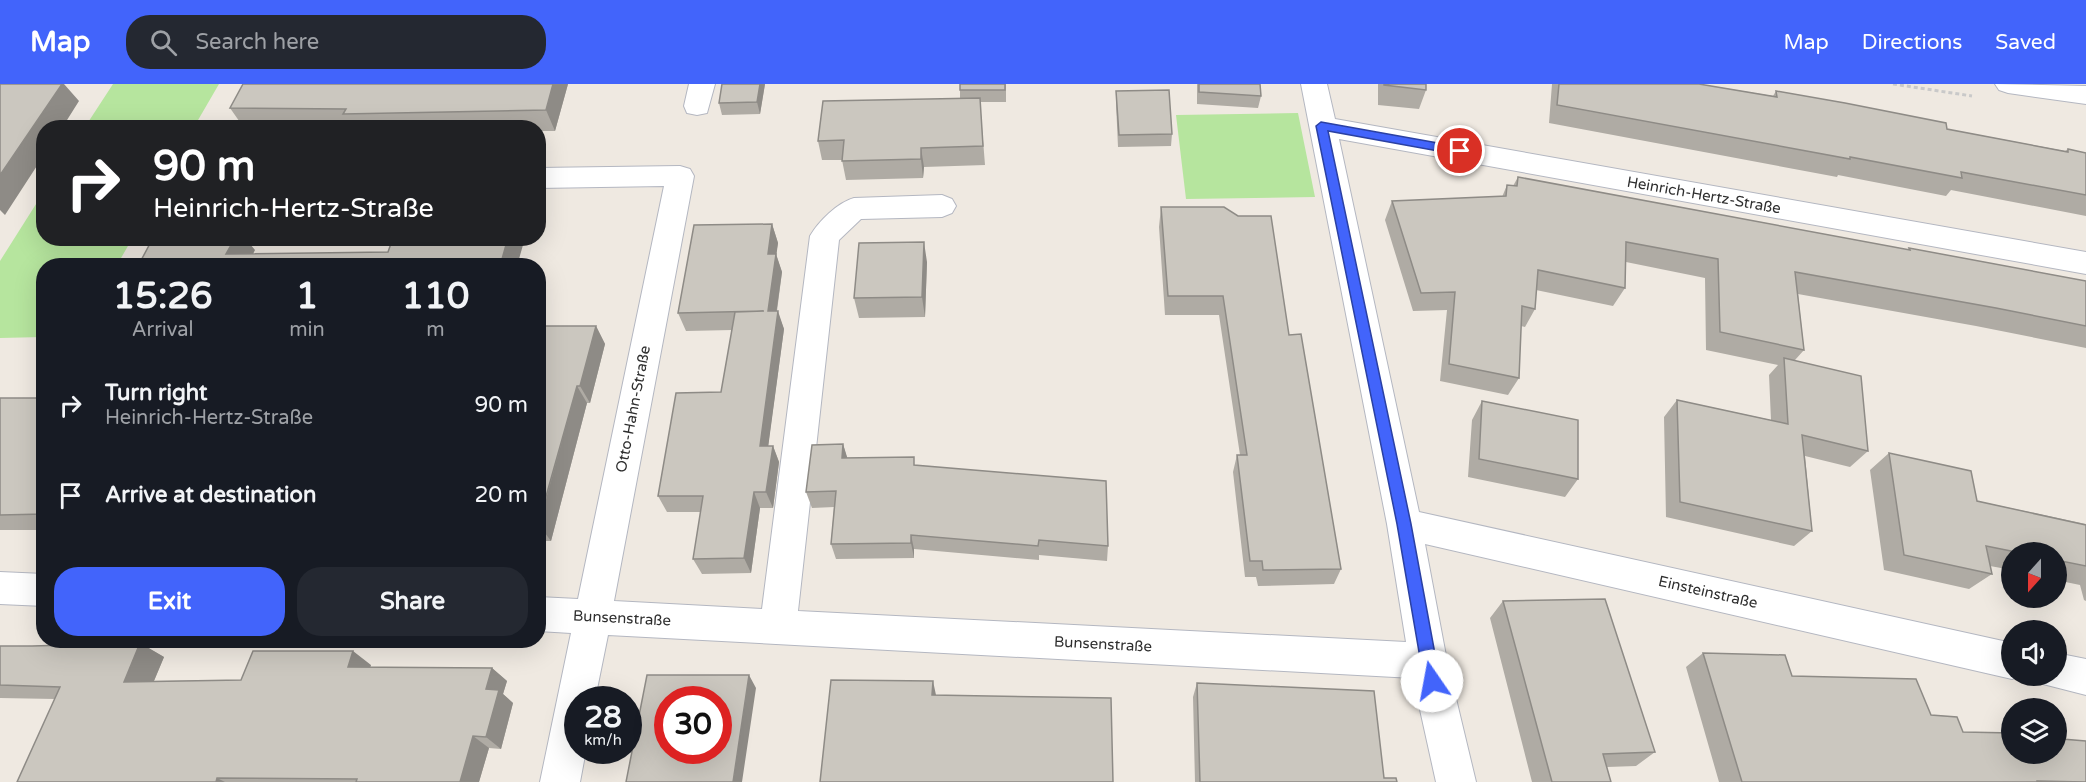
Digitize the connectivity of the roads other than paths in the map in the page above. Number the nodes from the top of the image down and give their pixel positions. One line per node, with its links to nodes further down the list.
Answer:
1 (1314, 84): 4 (street)
2 (2008, 84): 3 (street)
3 (2086, 95)
4 (1321, 126): 7 (street, Heinrich-Hertz-Straße); 8 (street)
5 (546, 178): 12 (street, Otto-Hahn-Straße)
6 (942, 206): 13 (street)
7 (2086, 263)
8 (1404, 524): 14 (street, Einsteinstraße); 15 (street)
9 (0, 588): 10 (street)
10 (36, 590)
11 (546, 614): 12 (street, Bunsenstraße)
12 (591, 617): 13 (street, Bunsenstraße); 18 (street, Otto-Hahn-Straße)
13 (778, 626): 15 (street, Bunsenstraße)
14 (2001, 659)
15 (1428, 661): 19 (street)
16 (2067, 673): 17 (street)
17 (2086, 677)
18 (560, 782)
19 (1456, 782)

